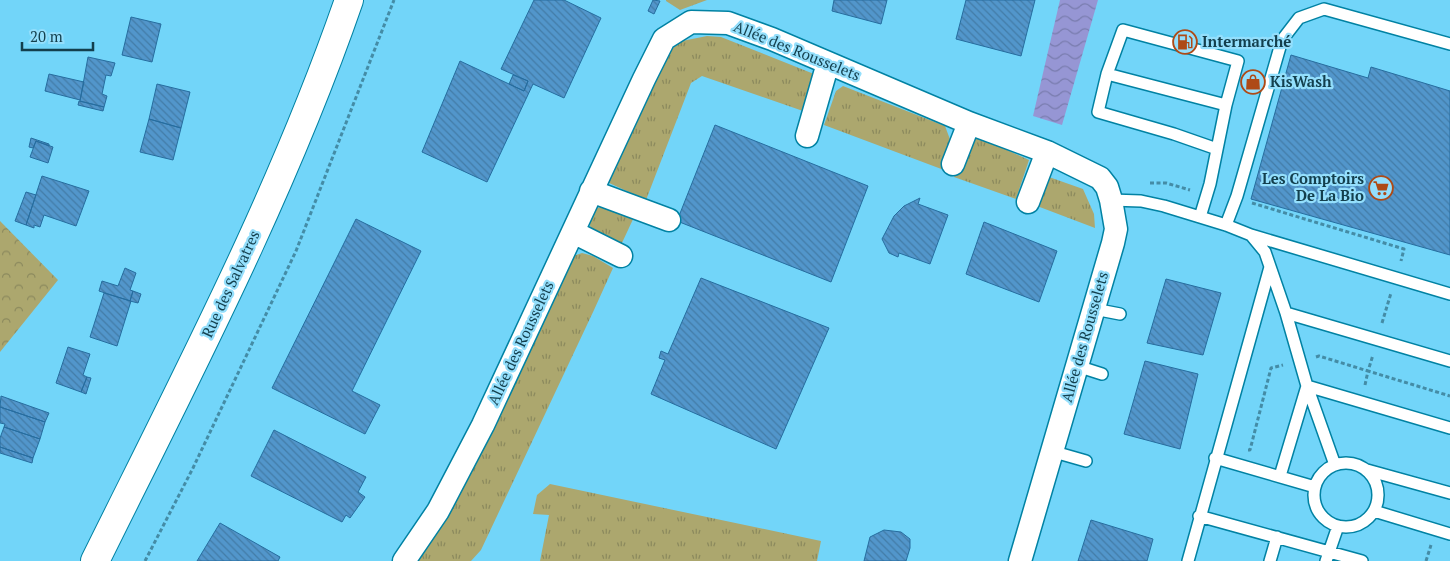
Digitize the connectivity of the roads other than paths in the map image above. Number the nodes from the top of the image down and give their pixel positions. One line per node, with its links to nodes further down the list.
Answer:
1 (349, 0): 44 (street, Rue des Salvatres)
2 (1450, 44): 16 (lane)
3 (828, 63): 6 (street, Allée des Rousselets); 7 (street); 11 (street, Allée des Rousselets)
4 (1107, 74): 5 (lane); 5 (lane); 8 (lane)
5 (1226, 105): 8 (lane)
6 (969, 123): 9 (street, Allée des Rousselets); 10 (street)
7 (807, 136)
8 (1217, 149): 14 (lane)
9 (1047, 152): 12 (street, Allée des Rousselets); 13 (street)
10 (953, 164)
11 (591, 191): 15 (street); 17 (street, Allée des Rousselets)
12 (1111, 200): 14 (lane); 22 (street, Allée des Rousselets)
13 (1028, 202)
14 (1200, 217): 16 (lane)
15 (669, 220)
16 (1226, 224): 18 (lane)
17 (573, 232): 19 (street); 45 (street, Allée des Rousselets)
18 (1251, 235): 20 (lane); 21 (lane)
19 (621, 256)
20 (1270, 267): 23 (lane); 31 (lane)
21 (1450, 294)
22 (1094, 309): 24 (lane); 26 (street, Allée des Rousselets)
23 (1286, 313): 25 (lane); 28 (lane)
24 (1120, 314)
25 (1450, 361)
26 (1076, 366): 27 (lane); 30 (street, Allée des Rousselets)
27 (1102, 374)
28 (1307, 386): 29 (lane); 33 (lane); 35 (lane)
29 (1450, 428)
30 (1051, 451): 32 (lane); 46 (street, Allée des Rousselets)
31 (1215, 458): 35 (lane); 39 (lane)
32 (1086, 461)
33 (1335, 465): 34 (lane); 36 (lane)
34 (1367, 470): 37 (lane); 38 (lane)
35 (1280, 476): 36 (lane)
36 (1316, 487): 40 (lane)
37 (1450, 493)
38 (1374, 511): 40 (lane); 41 (lane)
39 (1199, 516): 42 (lane); 47 (lane)
40 (1338, 526): 43 (lane)
41 (1450, 534)
42 (1277, 537): 43 (lane); 48 (lane)
43 (1328, 556): 49 (lane)
44 (95, 561)
45 (404, 561)
46 (1020, 561)
47 (1188, 561)
48 (1270, 561)
49 (1362, 561)

